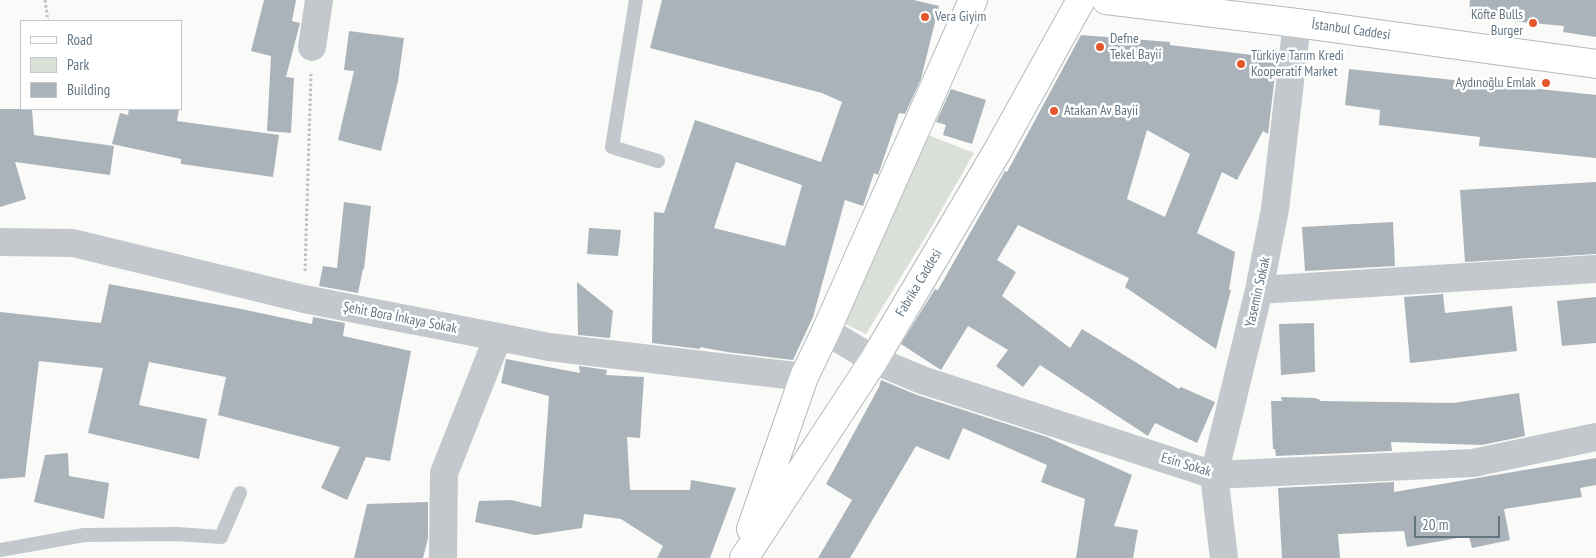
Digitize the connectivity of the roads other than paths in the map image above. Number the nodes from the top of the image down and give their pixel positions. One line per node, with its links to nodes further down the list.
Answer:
1 (319, 0): 7 (street)
2 (636, 0): 9 (lane)
3 (973, 0): 13 (main road, Fabrika Caddesi)
4 (1081, 0): 15 (main road, Fabrika Caddesi)
5 (1106, 0): 6 (main road, İstanbul Caddesi)
6 (1297, 23): 8 (main road, İstanbul Caddesi); 12 (street, Yasemin Sokak)
7 (312, 47)
8 (1596, 64)
9 (658, 161)
10 (0, 242): 14 (street, Şehit Bora İnkaya Sokak)
11 (1596, 269): 12 (street)
12 (1259, 290): 18 (street, Yasemin Sokak)
13 (826, 331): 15 (street, Esin Sokak); 16 (main road, Fabrika Caddesi)
14 (498, 336): 16 (street, Şehit Bora İnkaya Sokak); 21 (street)
15 (874, 360): 18 (street, Esin Sokak); 22 (main road, Fabrika Caddesi)
16 (804, 377): 22 (main road, Fabrika Caddesi)
17 (1596, 438): 18 (street, Esin Sokak)
18 (1214, 475): 23 (street, Yasemin Sokak)
19 (240, 493): 20 (lane)
20 (0, 550)
21 (443, 558)
22 (743, 558)
23 (1224, 558)

